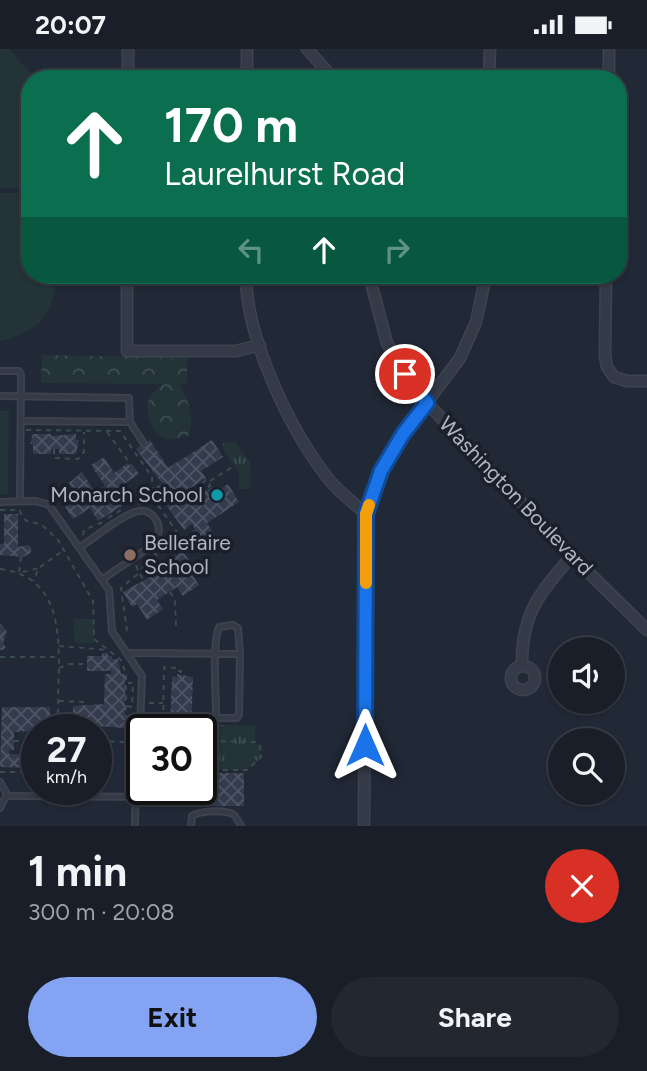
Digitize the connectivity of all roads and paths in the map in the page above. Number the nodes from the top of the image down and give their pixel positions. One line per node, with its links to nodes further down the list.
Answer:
1 (128, 49): 6 (street)
2 (247, 49): 7 (street)
3 (307, 49): 8 (street)
4 (490, 49): 9 (street)
5 (609, 49): 10 (street)
6 (128, 70)
7 (247, 70)
8 (326, 70)
9 (489, 70)
10 (609, 70)
11 (127, 284): 16 (street)
12 (247, 284): 16 (street)
13 (371, 284): 21 (street, Washington Boulevard)
14 (484, 284): 21 (street)
15 (607, 284): 18 (street)
16 (260, 345): 41 (street)
17 (0, 371): 20 (lane)
18 (647, 381)
19 (0, 396): 20 (lane)
20 (21, 397): 22 (lane); 23 (lane)
21 (427, 403): 41 (street); 46 (street, Washington Boulevard)
22 (21, 421): 23 (lane); 24 (lane)
23 (130, 422): 31 (lane)
24 (21, 430): 25 (path); 38 (lane)
25 (55, 430): 26 (path); 28 (path)
26 (84, 430): 27 (path); 30 (path)
27 (106, 431): 33 (path); 39 (path)
28 (55, 436)
29 (79, 442): 30 (path)
30 (84, 442): 32 (path)
31 (144, 444)
32 (54, 449)
33 (132, 466)
34 (234, 467): 35 (path)
35 (209, 482): 35 (path)
36 (162, 499): 39 (path)
37 (0, 502): 38 (lane)
38 (20, 502): 44 (lane)
39 (157, 503): 43 (path)
40 (0, 510): 45 (path)
41 (366, 514): 96 (street)
42 (181, 525): 43 (path)
43 (175, 528): 49 (path)
44 (80, 547): 54 (lane); 54 (lane)
45 (64, 550): 50 (path); 62 (path)
46 (572, 556): 59 (street, Washington Boulevard); 69 (street)
47 (21, 557): 52 (path)
48 (144, 559): 53 (path)
49 (165, 567)
50 (39, 568): 52 (path); 56 (path)
51 (0, 569): 52 (path)
52 (19, 573): 56 (path)
53 (139, 573): 55 (path); 60 (path)
54 (102, 580): 63 (lane)
55 (144, 581)
56 (32, 582): 61 (path)
57 (170, 592): 58 (path)
58 (176, 628)
59 (647, 630)
60 (127, 631)
61 (59, 646): 62 (path); 67 (path)
62 (109, 650): 72 (path)
63 (128, 653): 64 (lane); 79 (lane)
64 (216, 653): 65 (lane); 65 (lane); 65 (lane)
65 (240, 654)
66 (0, 657): 67 (path)
67 (59, 657): 70 (path)
68 (87, 664): 70 (path)
69 (522, 666)
70 (58, 668): 73 (path)
71 (181, 674): 75 (path)
72 (127, 683): 77 (path); 77 (path)
73 (58, 701): 76 (path); 78 (path)
74 (149, 703): 75 (path)
75 (164, 703): 80 (path)
76 (84, 706)
77 (127, 706): 83 (path)
78 (58, 714)
79 (141, 714)
80 (164, 714)
81 (13, 741): 82 (path)
82 (21, 741)
83 (112, 741)
84 (217, 741): 85 (path)
85 (217, 770)
86 (0, 772): 87 (path)
87 (21, 772)
88 (0, 782): 89 (lane)
89 (7, 796): 90 (lane); 92 (lane)
90 (126, 797)
91 (135, 805): 93 (lane)
92 (0, 808)
93 (135, 826)
94 (191, 826): 95 (lane)
95 (240, 826)
96 (364, 826)

